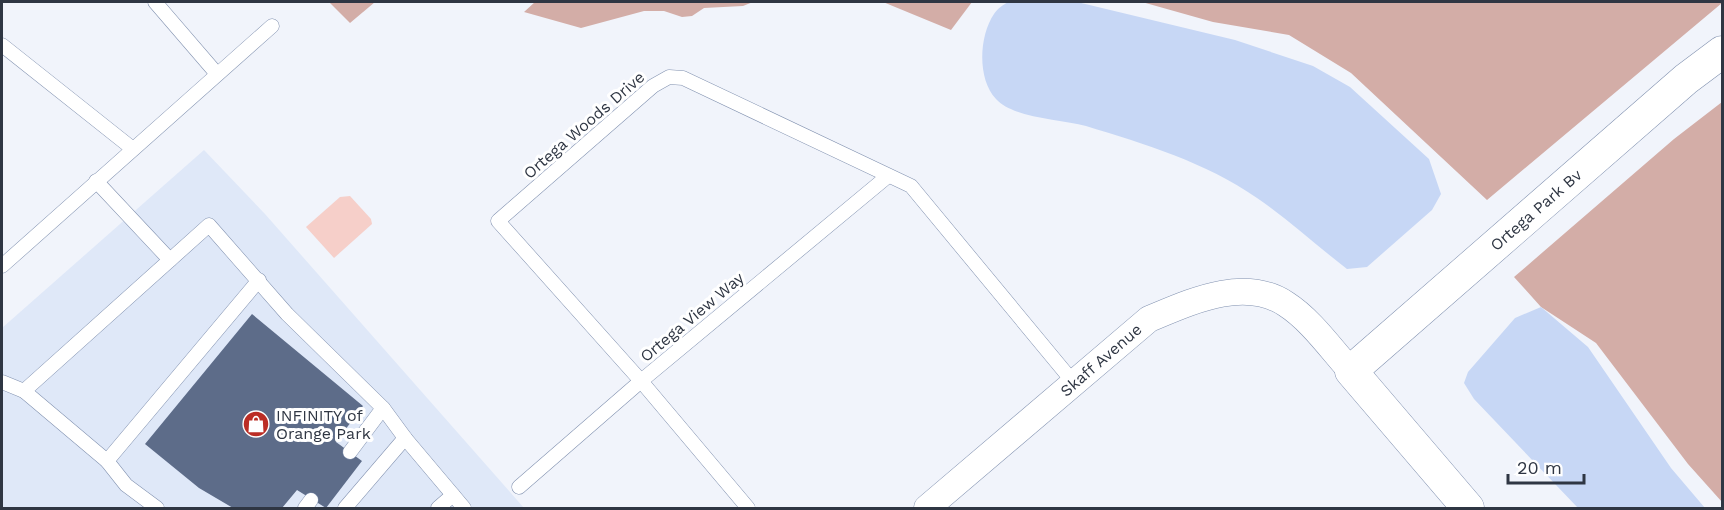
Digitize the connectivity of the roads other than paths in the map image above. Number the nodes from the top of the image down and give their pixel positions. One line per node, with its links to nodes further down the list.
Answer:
1 (154, 2): 5 (lane)
2 (272, 26): 5 (lane)
3 (2, 45): 6 (lane)
4 (1722, 52): 12 (street, Ortega Park Bv)
5 (217, 74): 6 (lane)
6 (133, 149): 8 (lane)
7 (888, 176): 13 (lane, Ortega View Way); 13 (lane, Ortega Woods Drive); 15 (lane, Ortega Woods Drive)
8 (96, 182): 9 (lane); 10 (lane)
9 (170, 260): 11 (lane); 16 (lane)
10 (2, 266)
11 (259, 280): 17 (lane); 20 (lane)
12 (1351, 371): 15 (street, Skaff Avenue); 29 (street, Skaff Avenue)
13 (641, 381): 21 (lane, Ortega View Way); 27 (lane, Ortega Woods Drive)
14 (2, 382): 16 (lane)
15 (1074, 383): 28 (street, Skaff Avenue)
16 (24, 391): 20 (lane)
17 (383, 408): 18 (lane); 19 (lane)
18 (405, 438): 22 (lane); 24 (lane)
19 (350, 452)
20 (107, 461): 23 (lane)
21 (519, 487)
22 (453, 495): 25 (lane); 26 (lane)
23 (157, 508)
24 (345, 508)
25 (438, 508)
26 (464, 508)
27 (748, 508)
28 (927, 508)
29 (1468, 508)

